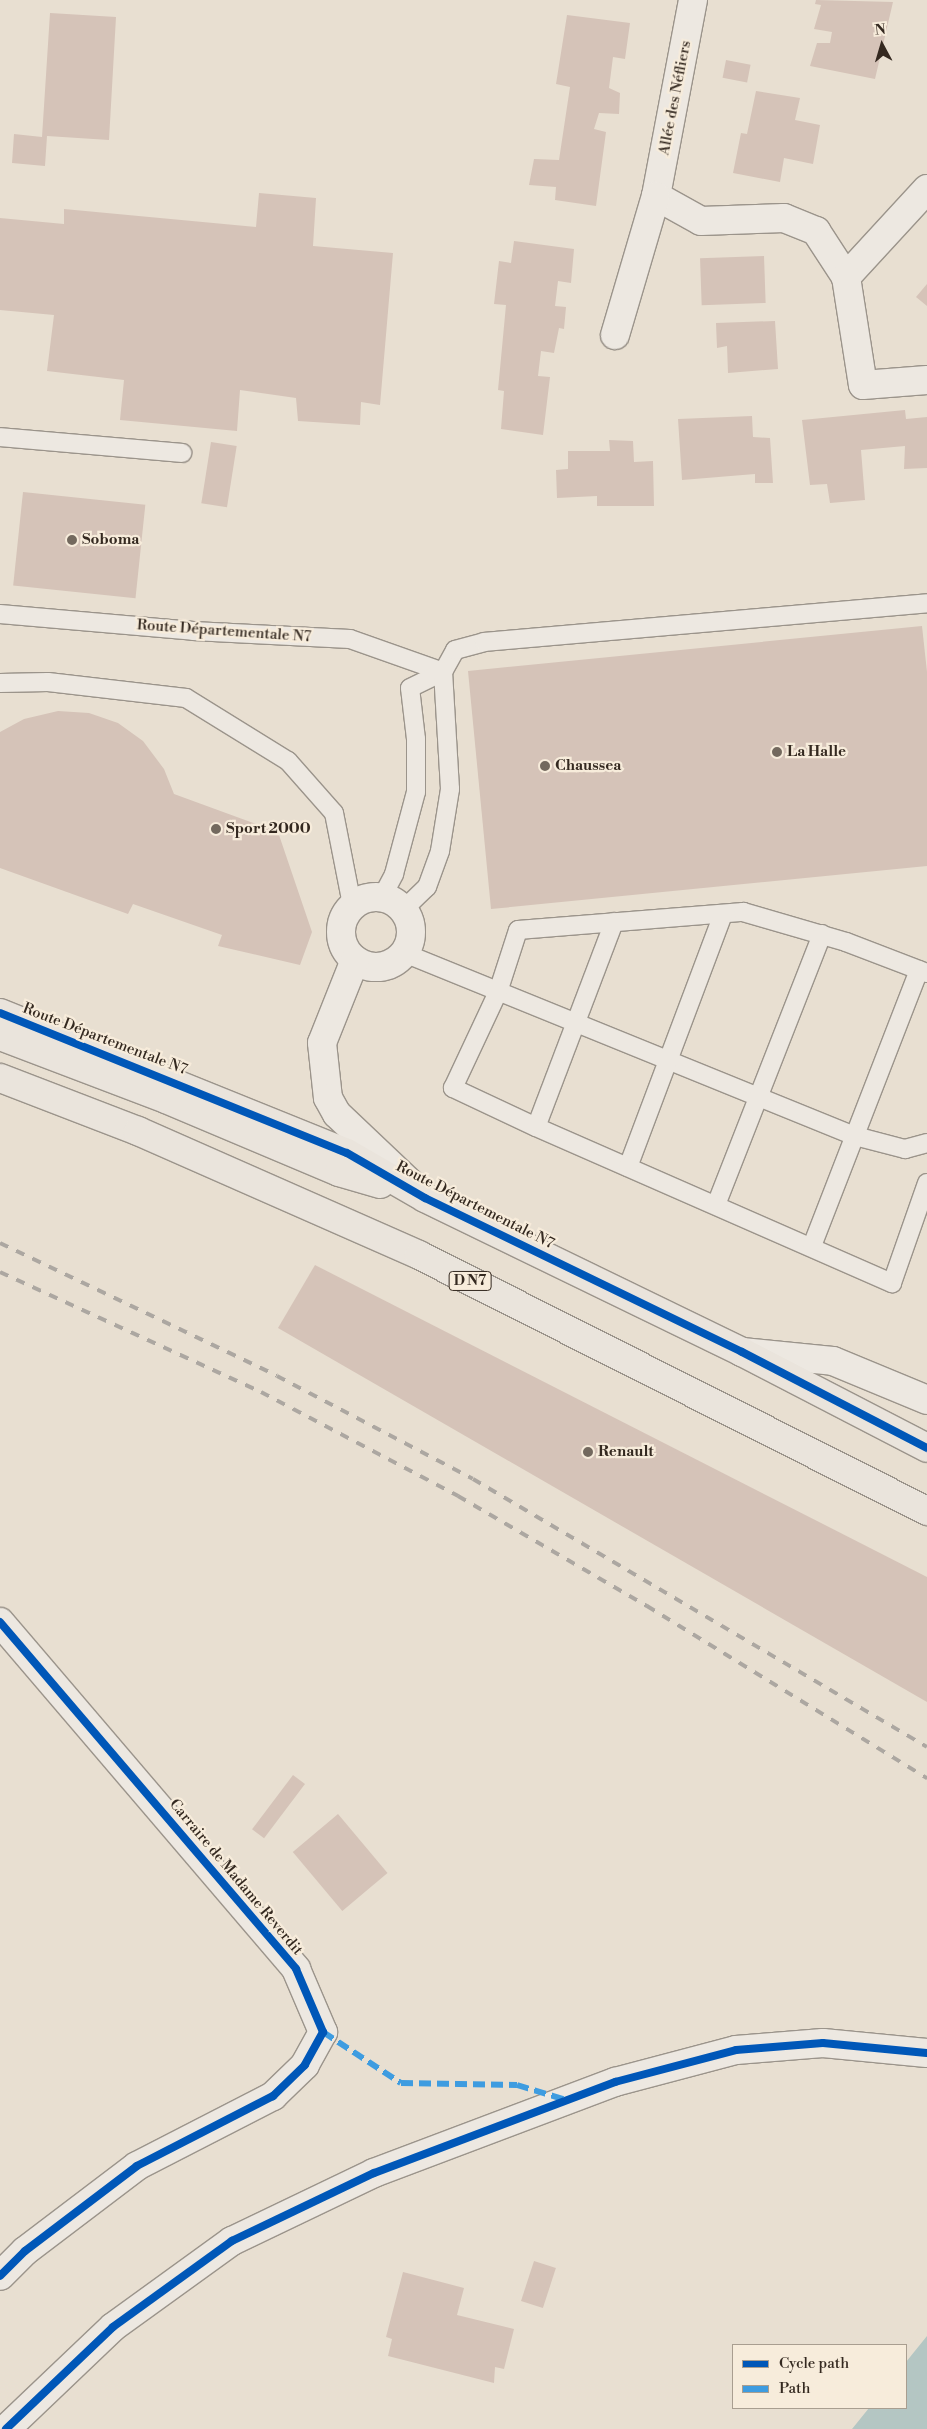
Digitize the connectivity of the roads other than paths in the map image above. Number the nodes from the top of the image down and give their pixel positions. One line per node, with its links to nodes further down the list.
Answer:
1 (693, 0): 3 (street, Allée des Néfliers)
2 (927, 189): 4 (street)
3 (656, 196): 4 (street); 5 (street, Allée des Néfliers)
4 (846, 278): 6 (street)
5 (615, 335)
6 (927, 380)
7 (0, 437): 8 (lane)
8 (182, 453)
9 (927, 603): 11 (lane)
10 (0, 614): 11 (lane, Route Départementale N7)
11 (443, 672): 13 (lane); 13 (lane)
12 (0, 683): 14 (lane)
13 (393, 903): 14 (street); 18 (street)
14 (352, 905): 19 (street)
15 (723, 914): 16 (lane); 17 (lane); 25 (lane)
16 (614, 922): 21 (lane); 23 (lane)
17 (822, 934): 20 (lane); 27 (lane)
18 (404, 953): 19 (street); 21 (lane)
19 (355, 960): 33 (street, Route Départementale N7)
20 (923, 971): 29 (lane)
21 (498, 992): 23 (lane); 28 (lane)
22 (0, 1013): 33 (main road, Route Départementale N7)
23 (577, 1024): 25 (lane); 28 (lane)
24 (0, 1036): 33 (main road, Route Départementale N7)
25 (669, 1062): 27 (lane); 31 (lane)
26 (0, 1078): 39 (main road, D N7)
27 (756, 1098): 29 (lane); 34 (lane)
28 (536, 1127): 31 (lane)
29 (855, 1136): 30 (lane); 35 (lane)
30 (927, 1143)
31 (628, 1168): 34 (lane)
32 (927, 1183): 35 (lane)
33 (425, 1198): 36 (main road, Route Départementale N7)
34 (716, 1205): 35 (lane)
35 (812, 1246)
36 (742, 1352): 37 (street, Route Départementale N7); 38 (main road, Route Départementale N7)
37 (927, 1400)
38 (927, 1448)
39 (927, 1511)
40 (0, 1622): 42 (street, Carraire de Madame Reverdit)
41 (927, 2053): 43 (street)
42 (0, 2276)
43 (6, 2429)

